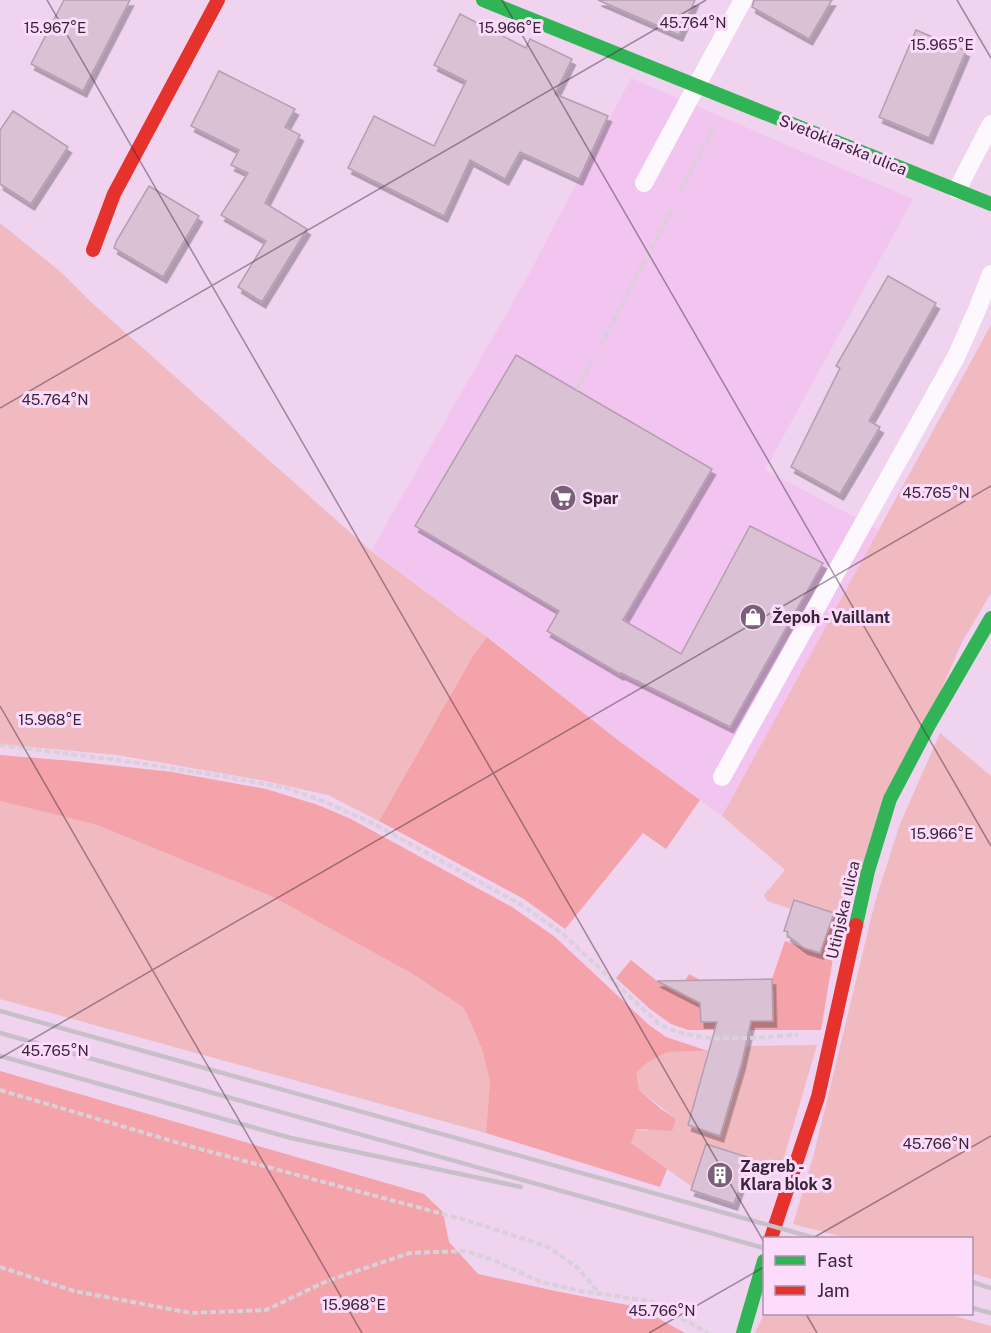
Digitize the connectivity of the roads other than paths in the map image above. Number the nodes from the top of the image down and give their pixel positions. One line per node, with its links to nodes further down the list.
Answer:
1 (218, 0): 9 (street)
2 (483, 0): 4 (street, Svetoklarska ulica)
3 (743, 0): 4 (lane)
4 (696, 85): 6 (lane); 7 (street, Svetoklarska ulica)
5 (991, 124): 7 (lane)
6 (644, 183)
7 (957, 190): 8 (street, Svetoklarska ulica)
8 (991, 204)
9 (93, 250)
10 (991, 274): 12 (lane)
11 (991, 618): 13 (street, Utinjska ulica)
12 (722, 777)
13 (773, 1233)
14 (763, 1267): 15 (street)
15 (743, 1333)

